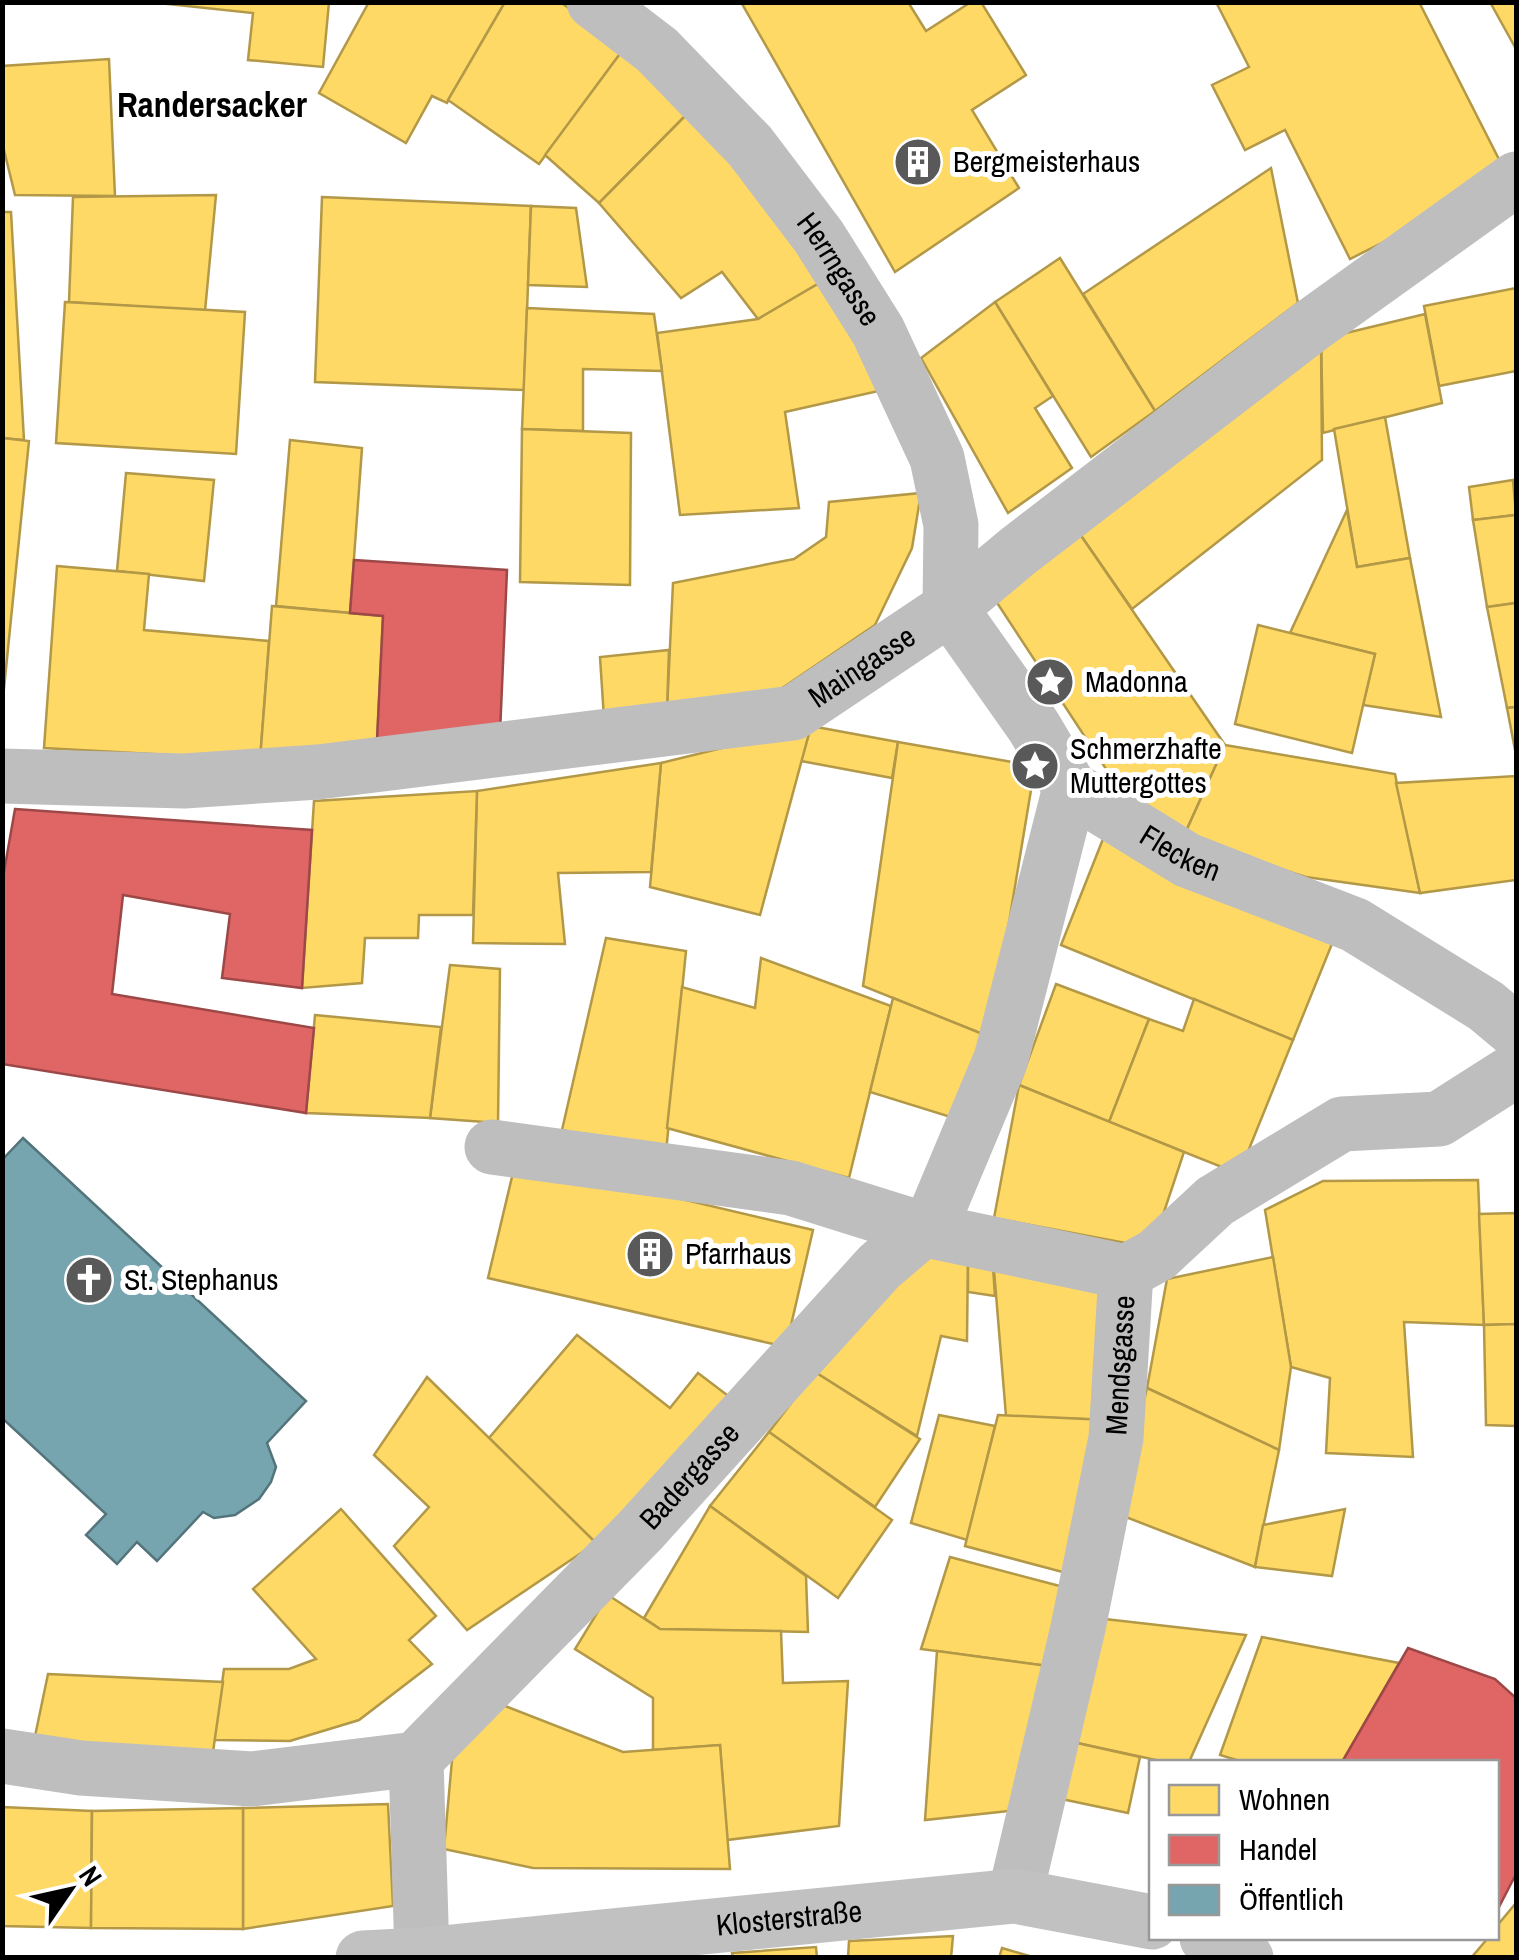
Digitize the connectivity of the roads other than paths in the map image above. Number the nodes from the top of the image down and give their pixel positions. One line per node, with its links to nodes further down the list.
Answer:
1 (594, 2): 3 (street, Herrngasse)
2 (1516, 178): 3 (street, Maingasse)
3 (950, 608): 4 (street, Maingasse); 5 (street, Flecken)
4 (2, 776)
5 (1070, 788): 6 (street, Flecken); 9 (street, Badergasse)
6 (1506, 1006)
7 (1516, 1070): 10 (street, Mendsgasse)
8 (492, 1147): 9 (street)
9 (922, 1229): 10 (street); 12 (street, Badergasse)
10 (1126, 1272): 13 (street, Mendsgasse)
11 (2, 1756): 12 (street)
12 (416, 1759): 16 (street)
13 (1014, 1896): 14 (street, Klosterstraße); 16 (street, Klosterstraße)
14 (1149, 1921)
15 (1211, 1940): 18 (street)
16 (422, 1955): 17 (street, Klosterstraße)
17 (363, 1958)
18 (1246, 1958)

